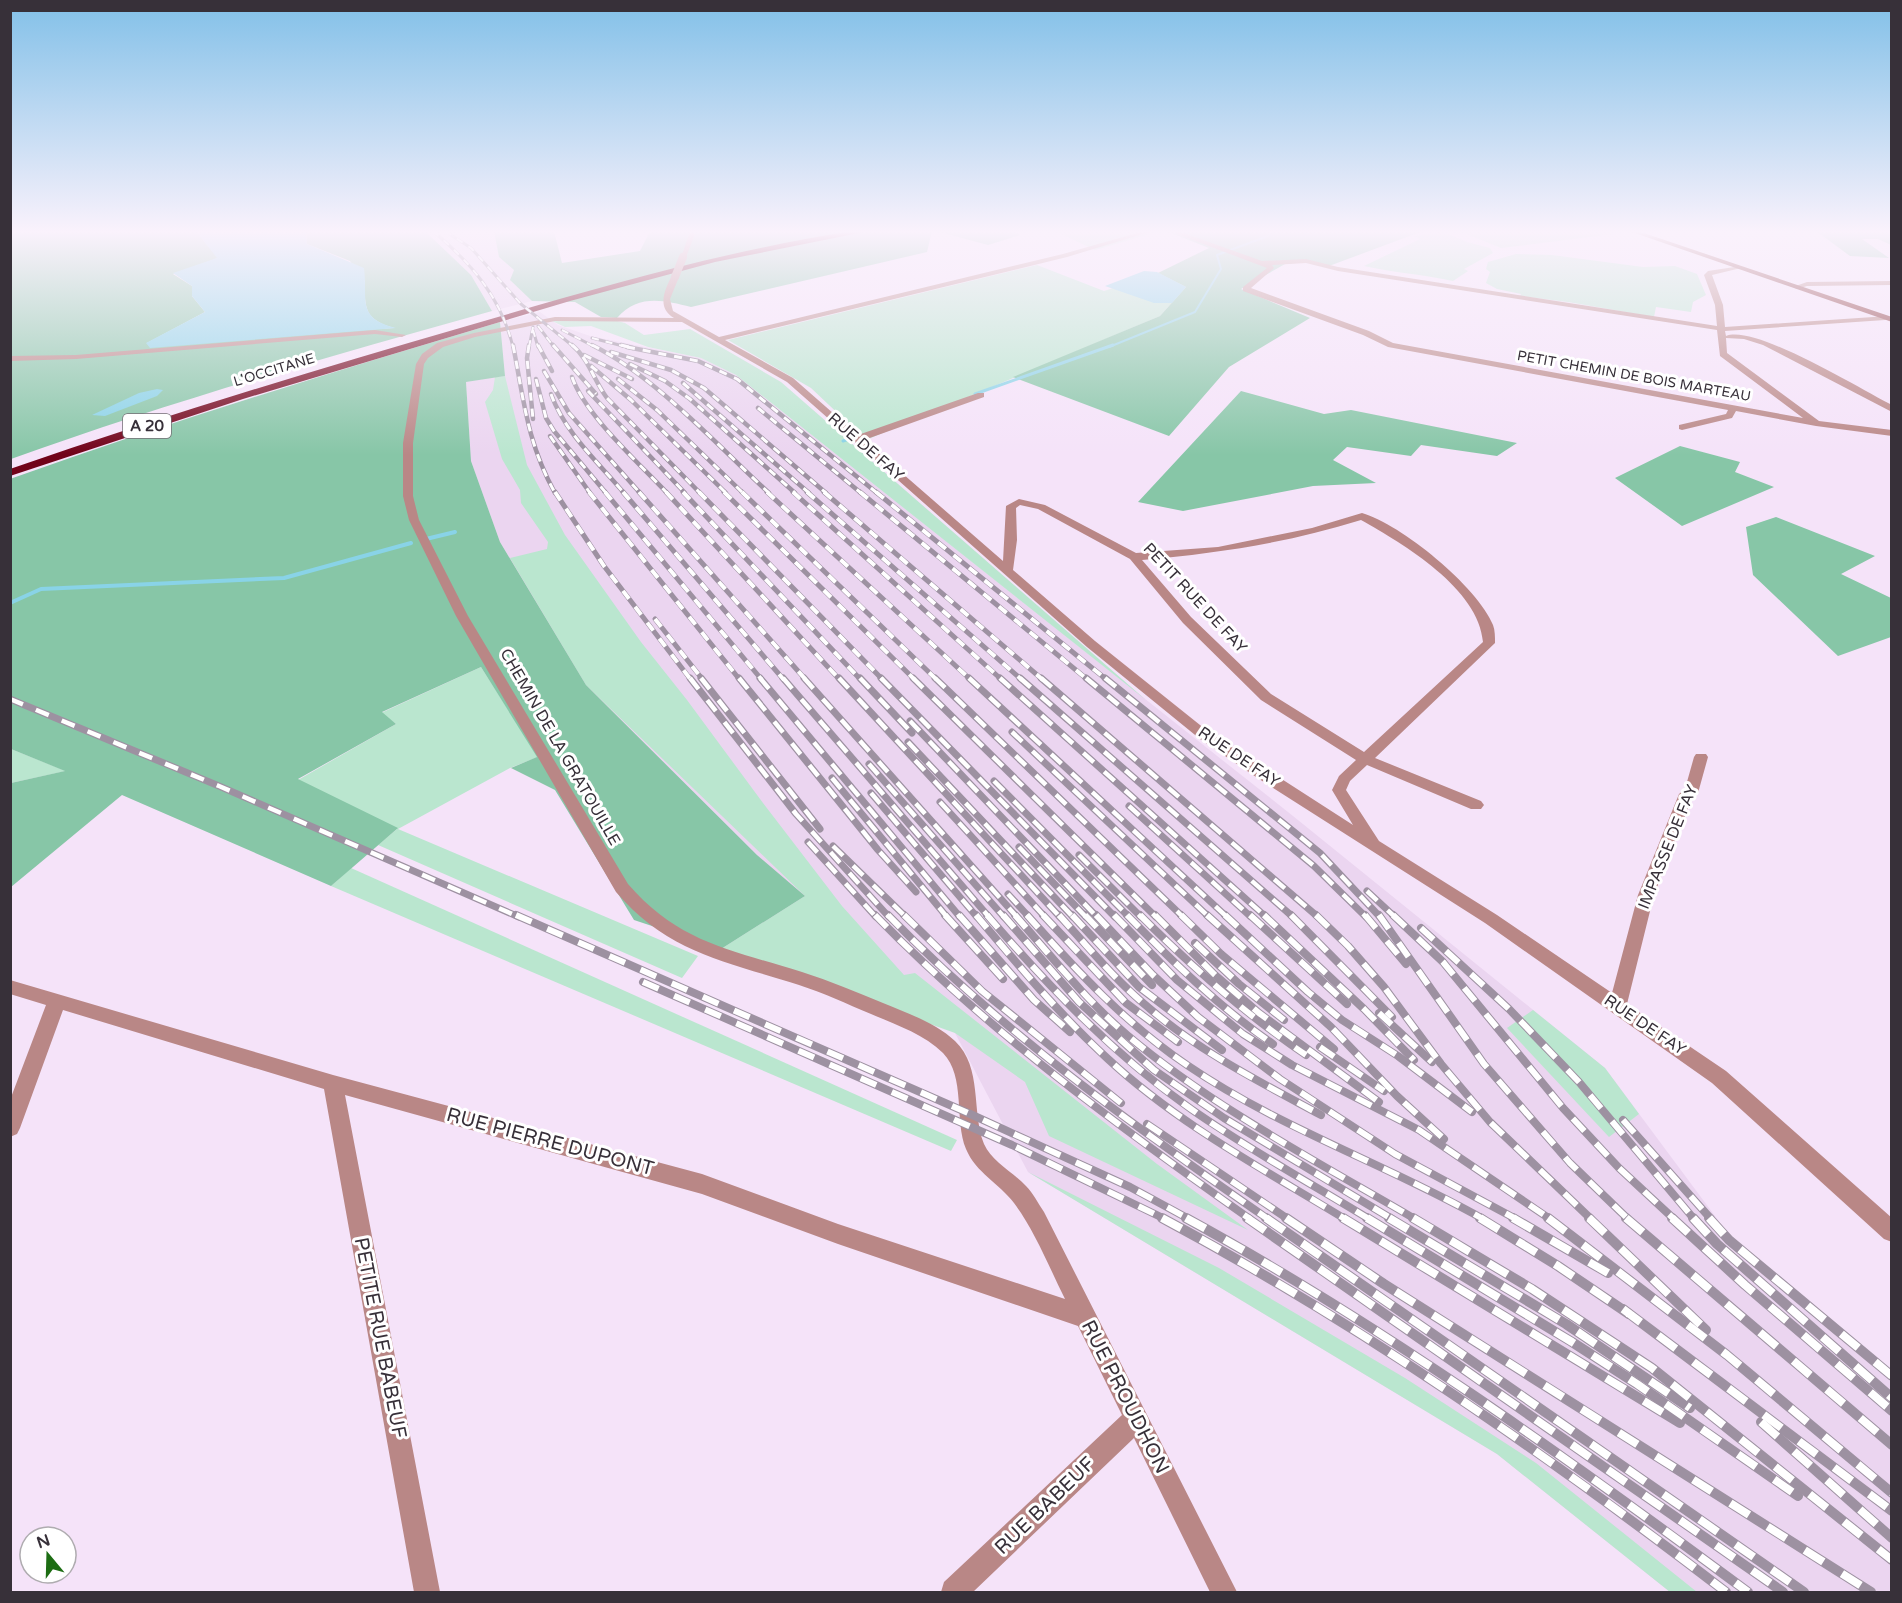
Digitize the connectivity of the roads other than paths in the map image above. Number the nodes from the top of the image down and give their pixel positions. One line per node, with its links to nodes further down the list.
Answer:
1 (528, 306): 22 (highway, L'OCCITANE / A 20)
2 (543, 306): 23 (highway, L'OCCITANE / A 20)
3 (666, 306): 10 (street, RUE DE FAY, bridge)
4 (858, 306): 13 (street)
5 (1292, 306): 16 (street, PETIT CHEMIN DE BOIS MARTEAU)
6 (1558, 306): 11 (street)
7 (1719, 306): 11 (street)
8 (1850, 306): 9 (main road)
9 (1888, 319): 11 (street)
10 (682, 320): 13 (street, RUE DE FAY); 35 (street, CHEMIN DE LA GRATOUILLE)
11 (1721, 333): 17 (street); 18 (street)
12 (402, 335): 14 (street)
13 (720, 339): 21 (street, RUE DE FAY)
14 (10, 359)
15 (981, 395): 21 (street)
16 (1734, 407): 18 (street, PETIT CHEMIN DE BOIS MARTEAU); 19 (street)
17 (1892, 409)
18 (1816, 423): 20 (street, PETIT CHEMIN DE BOIS MARTEAU)
19 (1682, 427)
20 (1892, 433)
21 (856, 439): 25 (street, RUE DE FAY)
22 (10, 466)
23 (10, 473)
24 (1134, 556): 25 (street, PETIT RUE DE FAY); 27 (street, PETIT RUE DE FAY); 27 (street)
25 (1007, 571): 29 (street, RUE DE FAY)
26 (1701, 757): 32 (street, IMPASSE DE FAY)
27 (1365, 759): 28 (street, PETIT RUE DE FAY); 29 (street)
28 (1476, 805)
29 (1372, 844): 32 (street, RUE DE FAY)
30 (10, 987): 31 (street, RUE PIERRE DUPONT)
31 (57, 1001): 33 (street, RUE PIERRE DUPONT); 34 (street)
32 (1617, 1007): 36 (street, RUE DE FAY)
33 (333, 1083): 37 (street, RUE PIERRE DUPONT); 39 (street, PETITE RUE BABEUF)
34 (10, 1128)
35 (1026, 1202): 37 (street, RUE PROUDHON)
36 (1892, 1232)
37 (1084, 1317): 38 (street, RUE PROUDHON)
38 (1136, 1419): 40 (street, RUE BABEUF); 41 (street, RUE PROUDHON)
39 (428, 1593)
40 (954, 1593)
41 (1224, 1593)

